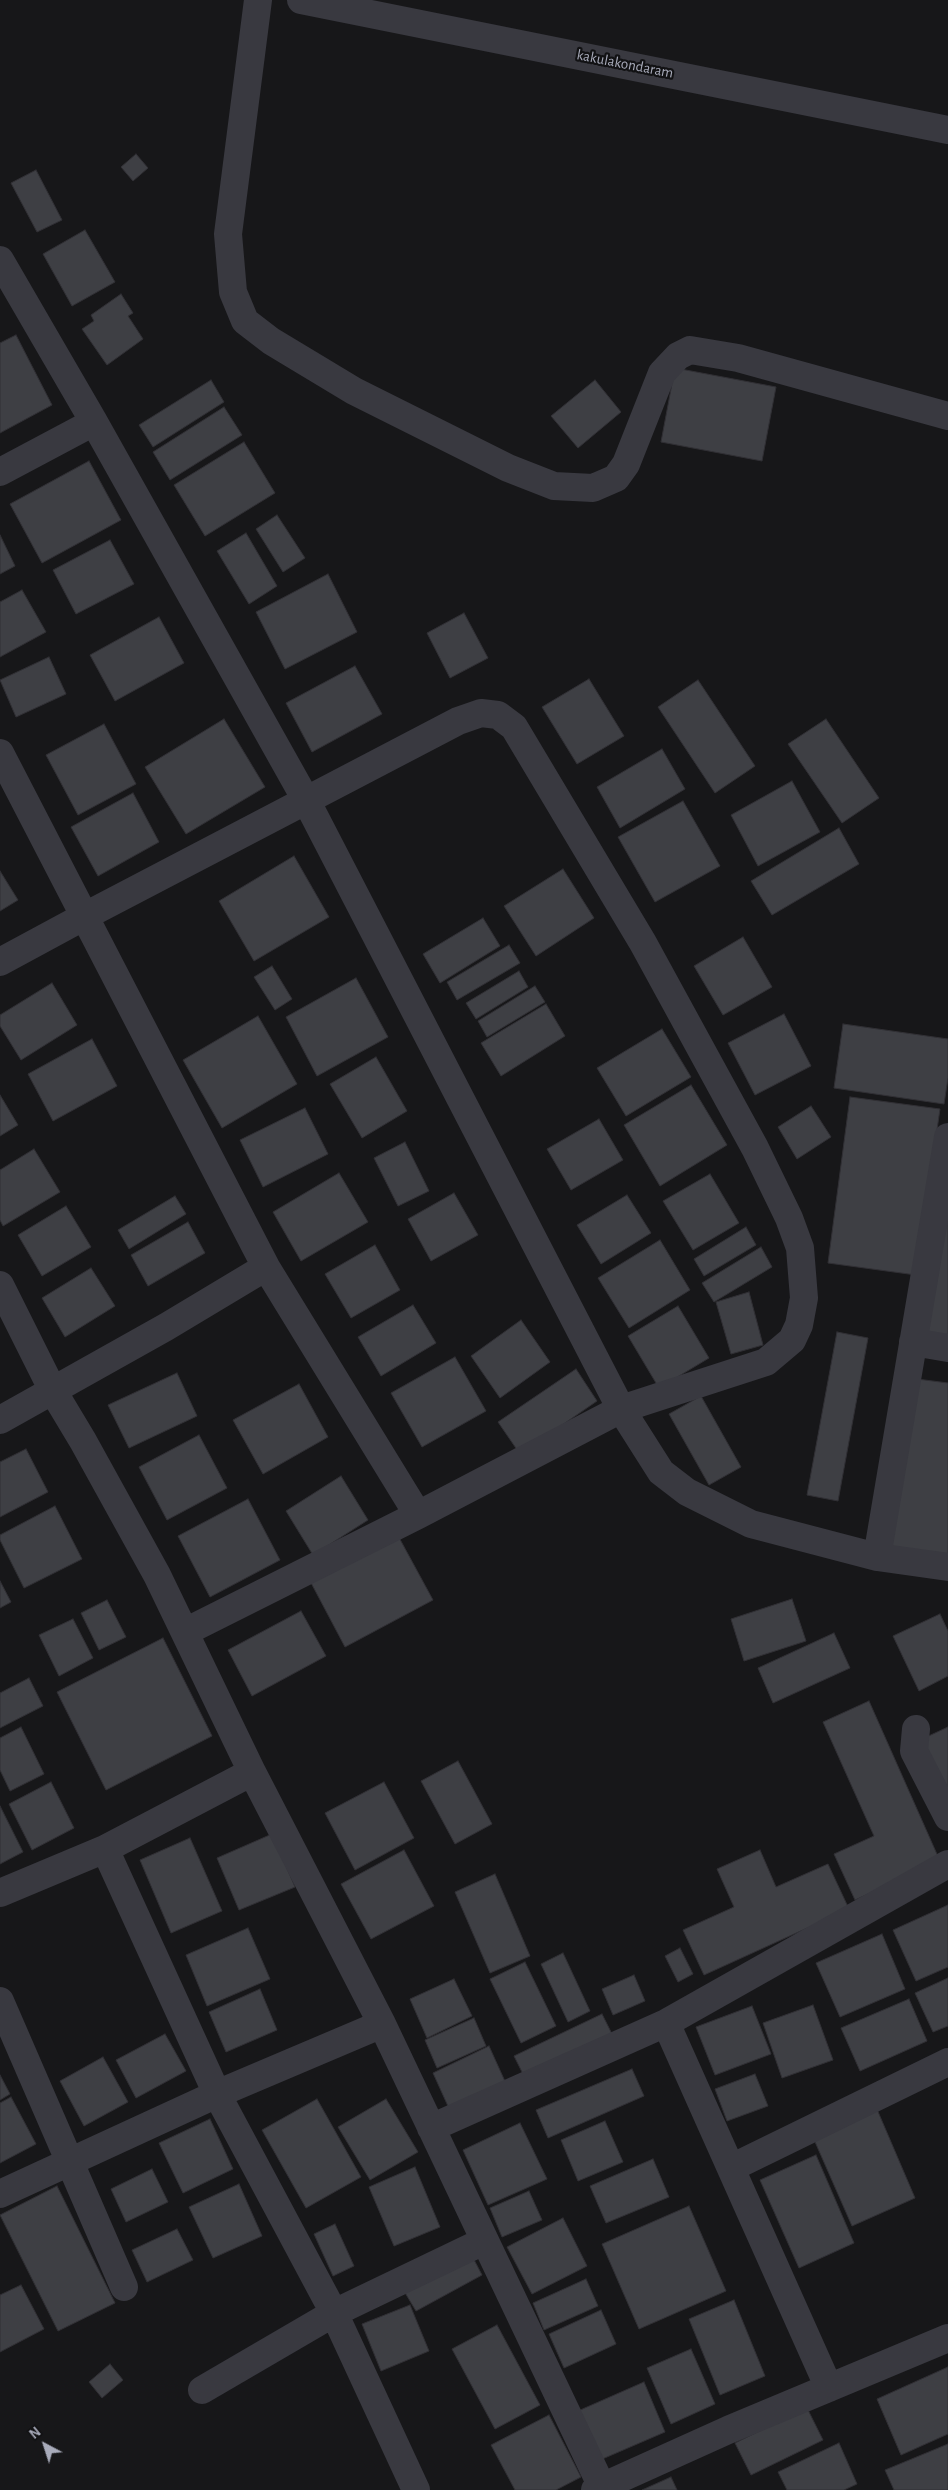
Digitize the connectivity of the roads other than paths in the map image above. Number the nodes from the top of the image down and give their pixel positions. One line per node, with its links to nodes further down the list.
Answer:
1 (258, 0): 5 (street)
2 (302, 0): 3 (street, kakulakondaram)
3 (948, 130)
4 (0, 260): 6 (street)
5 (948, 416)
6 (94, 422): 7 (street); 9 (street)
7 (0, 472)
8 (0, 753): 10 (street)
9 (306, 800): 10 (street); 18 (street); 18 (street)
10 (85, 916): 11 (street); 13 (street)
11 (0, 962)
12 (948, 1137): 15 (street)
13 (266, 1267): 17 (street); 20 (street)
14 (0, 1285): 17 (street)
15 (913, 1342): 16 (street); 21 (street)
16 (948, 1348)
17 (53, 1391): 19 (street); 23 (street)
18 (621, 1408): 20 (street); 21 (street)
19 (0, 1420)
20 (418, 1515): 23 (street)
21 (877, 1557): 22 (street)
22 (948, 1567)
23 (186, 1632): 25 (street)
24 (916, 1729): 26 (street)
25 (252, 1772): 27 (street); 32 (street)
26 (948, 1817)
27 (105, 1849): 29 (street); 34 (street)
28 (948, 1864): 31 (street)
29 (0, 1893)
30 (0, 2001): 36 (street)
31 (666, 2023): 35 (street); 37 (street)
32 (382, 2024): 34 (street); 35 (street)
33 (948, 2062): 37 (street)
34 (217, 2094): 36 (street); 41 (street)
35 (431, 2128): 39 (street)
36 (70, 2162): 38 (street); 40 (street)
37 (731, 2168): 43 (street)
38 (0, 2194)
39 (484, 2241): 41 (street); 45 (street)
40 (124, 2287)
41 (334, 2313): 44 (street); 46 (street)
42 (948, 2338): 43 (street)
43 (829, 2388): 45 (street)
44 (202, 2390)
45 (598, 2488)
46 (416, 2490)

